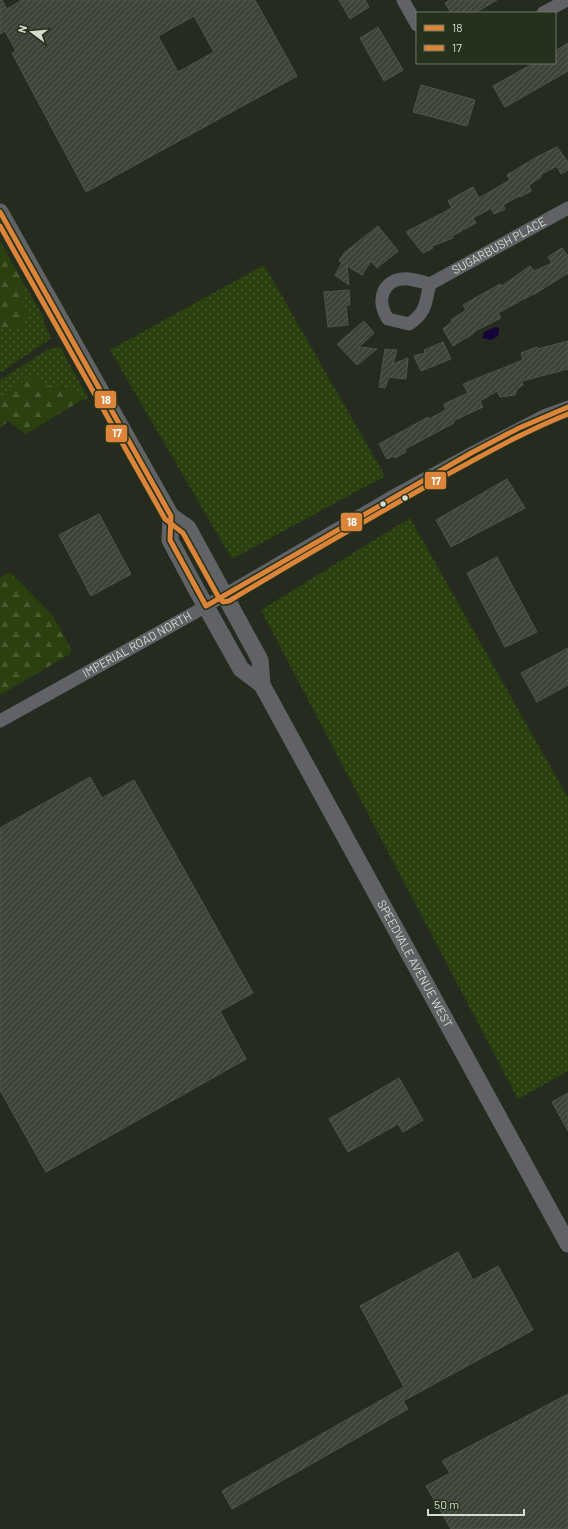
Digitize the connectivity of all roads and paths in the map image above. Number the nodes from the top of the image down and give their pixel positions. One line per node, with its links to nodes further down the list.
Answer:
1 (403, 0): 4 (street)
2 (567, 0): 3 (street)
3 (546, 12)
4 (416, 23)
5 (568, 208): 7 (street, SUGARBUSH PLACE)
6 (0, 212): 9 (main road, SPEEDVALE AVENUE WEST)
7 (430, 284)
8 (568, 407): 10 (street, IMPERIAL ROAD NORTH)
9 (171, 516): 10 (main road, SPEEDVALE AVENUE WEST); 11 (main road, SPEEDVALE AVENUE WEST)
10 (225, 595): 11 (street, IMPERIAL ROAD NORTH); 12 (main road, SPEEDVALE AVENUE WEST)
11 (206, 606): 12 (main road, SPEEDVALE AVENUE WEST); 13 (street, IMPERIAL ROAD NORTH)
12 (262, 685): 14 (main road, SPEEDVALE AVENUE WEST)
13 (0, 721)
14 (568, 1244)

